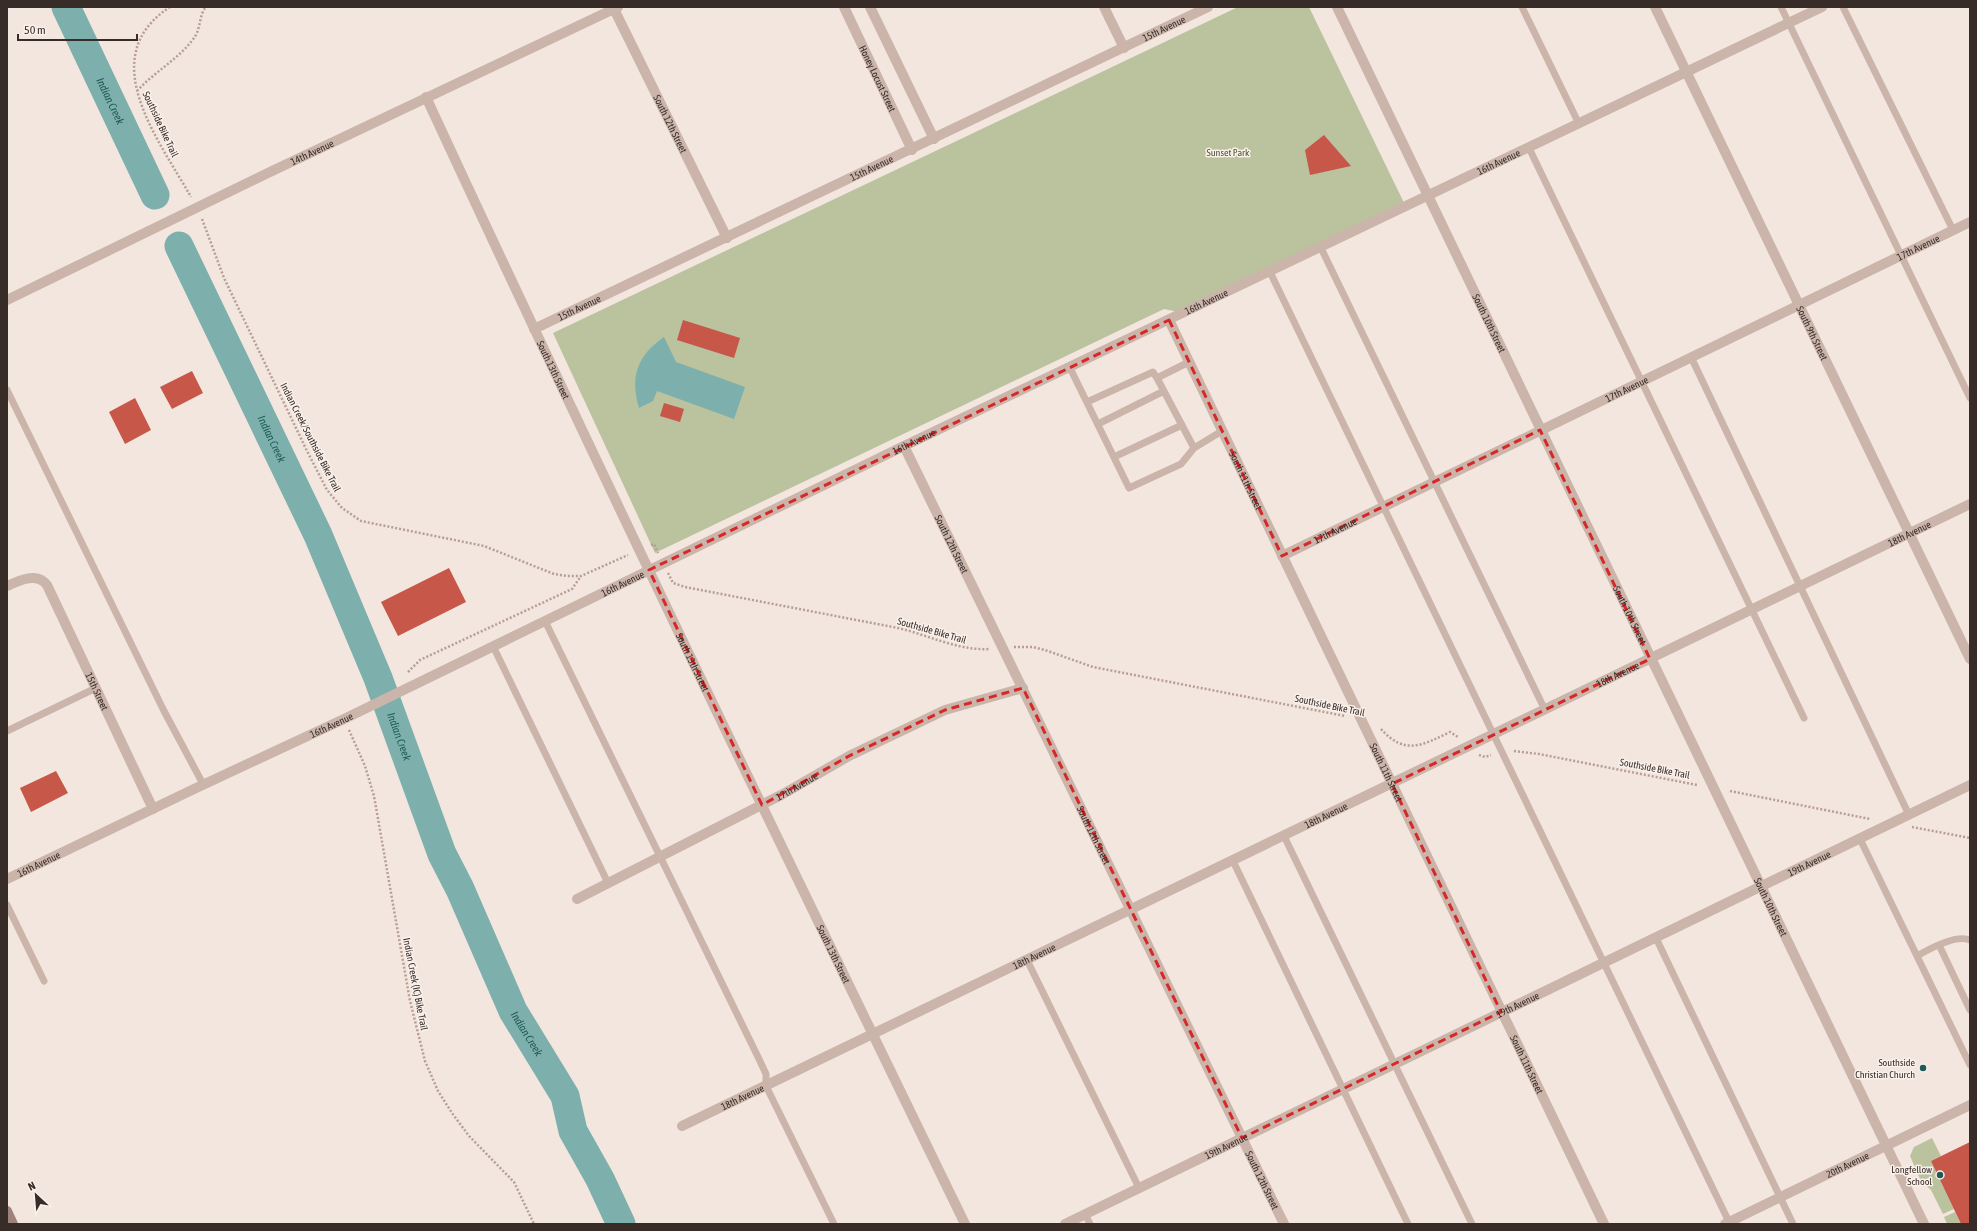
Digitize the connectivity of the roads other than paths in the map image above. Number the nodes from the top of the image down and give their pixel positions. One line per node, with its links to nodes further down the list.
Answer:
1 (844, 7): 19 (street, Honey Locust Street)
2 (870, 7): 17 (street)
3 (1104, 7): 13 (street)
4 (1208, 7): 13 (street, 15th Avenue)
5 (1337, 7): 20 (street, South 10th Street)
6 (1522, 7): 16 (lane)
7 (1654, 7): 14 (street, South 9th Street)
8 (1781, 7): 12 (lane)
9 (1822, 7): 12 (street, 16th Avenue)
10 (1843, 7): 22 (lane)
11 (616, 8): 15 (street, 14th Avenue); 23 (street, South 12th Street)
12 (1789, 23): 14 (street, 16th Avenue); 25 (lane)
13 (1124, 48): 17 (street, 15th Avenue)
14 (1686, 72): 16 (street, 16th Avenue); 28 (street, South 9th Street)
15 (426, 97): 27 (street, 14th Avenue); 30 (street, South 13th Street)
16 (1579, 124): 18 (street, 16th Avenue)
17 (934, 139): 19 (street, 15th Avenue)
18 (1529, 148): 20 (street, 16th Avenue); 35 (lane)
19 (912, 150): 23 (street, 15th Avenue)
20 (1427, 196): 24 (street, 16th Avenue); 42 (street, South 10th Street)
21 (1970, 222): 22 (street, 17th Avenue)
22 (1953, 230): 25 (street, 17th Avenue)
23 (727, 238): 30 (street, 15th Avenue)
24 (1321, 248): 26 (street, 16th Avenue); 47 (lane)
25 (1901, 255): 28 (street, 17th Avenue); 38 (lane)
26 (1270, 272): 29 (street, 16th Avenue); 49 (lane)
27 (7, 300)
28 (1798, 305): 31 (street, 17th Avenue); 50 (street, South 9th Street)
29 (1169, 320): 32 (street, South 11th Street); 33 (street, 16th Avenue)
30 (534, 329): 52 (street, South 13th Street)
31 (1691, 357): 35 (street, 17th Avenue); 54 (lane)
32 (1189, 362): 34 (lane); 43 (street, South 11th Street)
33 (1070, 368): 39 (lane); 44 (street, 16th Avenue)
34 (1155, 375): 37 (lane); 39 (lane)
35 (1641, 381): 42 (street, 17th Avenue); 55 (lane)
36 (7, 390): 66 (lane)
37 (1164, 391): 40 (lane); 41 (lane)
38 (1970, 398)
39 (1087, 402): 40 (lane)
40 (1098, 424): 46 (lane)
41 (1182, 425): 45 (lane); 46 (lane)
42 (1540, 430): 47 (street, 17th Avenue); 58 (street, South 10th Street)
43 (1222, 431): 45 (lane); 51 (street, South 11th Street)
44 (904, 446): 52 (street, 16th Avenue); 61 (street, South 12th Street)
45 (1194, 448): 46 (lane)
46 (1114, 458)
47 (1434, 481): 49 (street, 17th Avenue); 62 (lane)
48 (1970, 504): 50 (street, 18th Avenue)
49 (1383, 507): 51 (street, 17th Avenue); 65 (lane)
50 (1909, 534): 54 (street, 18th Avenue); 59 (street, South 9th Street)
51 (1282, 556): 67 (street, South 11th Street)
52 (649, 570): 56 (street, 16th Avenue); 69 (street, South 13th Street)
53 (7, 586): 60 (street, 15th Street)
54 (1800, 586): 55 (street, 18th Avenue); 71 (lane)
55 (1751, 610): 58 (street, 18th Avenue); 63 (lane)
56 (545, 621): 57 (street, 16th Avenue); 74 (lane)
57 (493, 646): 66 (street, 16th Avenue); 77 (lane)
58 (1650, 659): 62 (street, 18th Avenue); 78 (street, South 10th Street)
59 (1970, 659)
60 (96, 688): 64 (lane); 70 (street, 15th Street)
61 (1023, 688): 69 (street, 17th Avenue); 81 (street, South 12th Street)
62 (1544, 710): 65 (street, 18th Avenue)
63 (1804, 718)
64 (7, 731)
65 (1494, 734): 67 (street, 18th Avenue); 87 (lane)
66 (204, 784): 70 (street, 16th Avenue)
67 (1392, 784): 72 (street, 18th Avenue); 90 (street, South 11th Street)
68 (1970, 786): 71 (street, 19th Avenue)
69 (762, 805): 74 (street, 17th Avenue); 91 (street, South 13th Street)
70 (153, 809): 76 (street, 16th Avenue)
71 (1910, 815): 73 (street, 19th Avenue)
72 (1284, 836): 75 (street, 18th Avenue); 92 (lane)
73 (1860, 839): 78 (street, 19th Avenue); 85 (lane)
74 (660, 857): 77 (street, 17th Avenue); 94 (lane)
75 (1233, 861): 81 (street, 18th Avenue); 95 (lane)
76 (7, 879)
77 (608, 883): 79 (street, 17th Avenue)
78 (1761, 887): 82 (street, 19th Avenue); 99 (street, South 10th Street)
79 (577, 899)
80 (7, 905): 88 (lane)
81 (1131, 910): 86 (street, 18th Avenue); 98 (street, South 12th Street)
82 (1656, 938): 87 (street, 19th Avenue); 101 (lane)
83 (1970, 940): 84 (lane)
84 (1939, 945): 85 (lane); 89 (lane)
85 (1917, 956): 93 (lane)
86 (1027, 960): 91 (street, 18th Avenue); 100 (lane)
87 (1604, 962): 90 (street, 19th Avenue); 104 (lane)
88 (44, 981)
89 (1970, 1010)
90 (1501, 1012): 92 (street, 19th Avenue); 113 (street, South 11th Street)
91 (873, 1035): 94 (street, 18th Avenue); 107 (street, South 13th Street)
92 (1394, 1064): 95 (street, 19th Avenue); 112 (lane)
93 (1970, 1065)
94 (766, 1086): 97 (street, 18th Avenue); 106 (lane)
95 (1342, 1089): 98 (street, 19th Avenue); 111 (lane)
96 (1970, 1105): 99 (street, 20th Avenue)
97 (682, 1126)
98 (1242, 1138): 100 (street, 19th Avenue); 110 (street, South 12th Street)
99 (1886, 1146): 101 (street, 20th Avenue); 115 (street, South 10th Street)
100 (1139, 1188): 103 (street, 19th Avenue)
101 (1780, 1197): 104 (street, 20th Avenue); 114 (lane)
102 (7, 1211): 105 (main road)
103 (1085, 1214): 108 (street, 19th Avenue); 109 (lane)
104 (1728, 1223)
105 (13, 1224)
106 (834, 1224)
107 (965, 1224)
108 (1065, 1224)
109 (1090, 1224)
110 (1284, 1224)
111 (1408, 1224)
112 (1472, 1224)
113 (1604, 1224)
114 (1793, 1224)
115 (1924, 1224)

